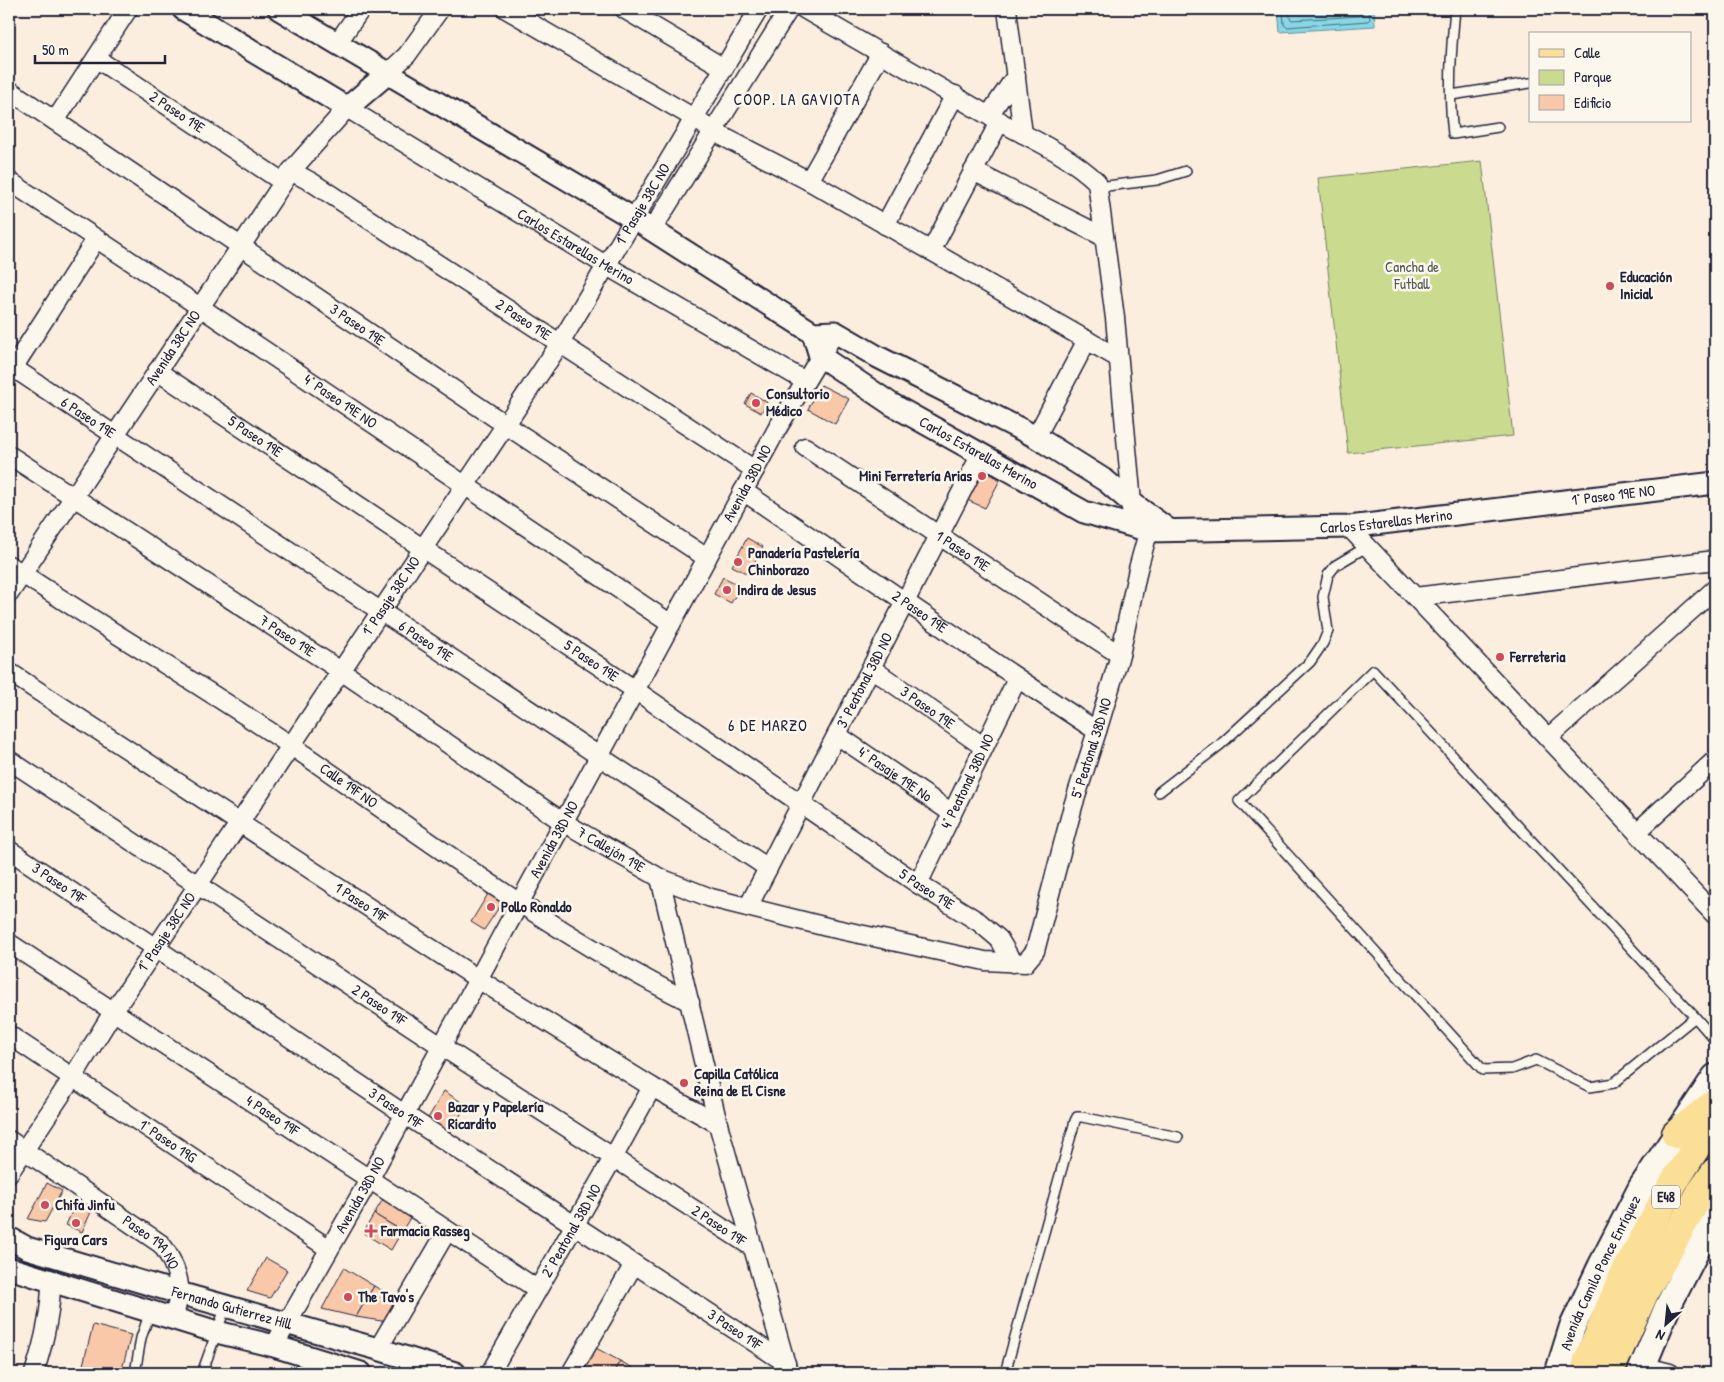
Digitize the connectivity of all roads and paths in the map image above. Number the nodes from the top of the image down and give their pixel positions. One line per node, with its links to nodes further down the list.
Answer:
1 (128, 9): 15 (street)
2 (182, 9): 23 (street, Carlos Estarellas Merino)
3 (279, 9): 13 (street)
4 (361, 9): 13 (street)
5 (440, 9): 17 (street)
6 (506, 9): 24 (street)
7 (624, 9): 16 (street)
8 (759, 9): 16 (street, 1° Pasaje 38C NO)
9 (789, 9): 28 (street, 1° Pasaje 38C NO)
10 (804, 9): 14 (street)
11 (1007, 9): 18 (street)
12 (1455, 9): 22 (lane)
13 (338, 42): 17 (street)
14 (881, 53): 21 (street); 34 (street)
15 (97, 59): 26 (street); 32 (street, 2 Paseo 19E)
16 (724, 68): 24 (street, 1° Pasaje 38C NO)
17 (388, 73): 23 (street); 36 (street)
18 (1016, 76): 25 (street); 29 (street)
19 (1529, 82): 22 (lane)
20 (9, 90): 26 (street, 3 Paseo 19E)
21 (954, 95): 25 (street); 37 (street)
22 (1450, 95): 27 (lane)
23 (347, 108): 32 (street, Avenida 38C NO); 43 (street, Carlos Estarellas Merino)
24 (694, 118): 28 (street); 36 (street, 1° Pasaje 38C NO)
25 (994, 118): 29 (street); 30 (street)
26 (55, 121): 41 (street, 3 Paseo 19E)
27 (1498, 127)
28 (714, 132): 34 (street); 38 (street, 1° Pasaje 38C NO)
29 (1023, 134): 35 (street)
30 (973, 171): 39 (street); 42 (street)
31 (1186, 171): 35 (lane)
32 (287, 177): 41 (street, Avenida 38C NO); 48 (street, 2 Paseo 19E)
33 (9, 181): 40 (street, 4° Paseo 19E NO)
34 (809, 181): 37 (street)
35 (1098, 187): 39 (street)
36 (634, 218): 38 (street); 43 (street, 1° Pasaje 38C NO)
37 (885, 225): 42 (street)
38 (652, 230): 46 (street)
39 (1104, 236): 50 (street)
40 (96, 239): 44 (street, 4° Paseo 19E NO); 51 (street)
41 (241, 245): 44 (street, Avenida 38C NO); 54 (street, 3 Paseo 19E)
42 (931, 251): 47 (street)
43 (607, 266): 48 (street, 1° Pasaje 38C NO); 53 (street, Carlos Estarellas Merino)
44 (200, 307): 52 (street, Avenida 38C NO); 62 (street, 4° Paseo 19E NO)
45 (835, 332): 46 (street); 49 (street, Avenida 38D NO); 56 (street)
46 (814, 333): 49 (street)
47 (1087, 340): 50 (street); 56 (street)
48 (559, 345): 54 (street, 1° Pasaje 38C NO); 60 (street, 2 Paseo 19E)
49 (820, 356): 53 (street, Avenida 38D NO); 58 (street, Carlos Estarellas Merino)
50 (1118, 358): 65 (street)
51 (11, 366): 55 (street, 6 Paseo 19E)
52 (157, 371): 55 (street, Avenida 38C NO); 72 (street, 5 Paseo 19E)
53 (806, 381): 60 (street, Avenida 38D NO)
54 (506, 425): 62 (street, 1° Pasaje 38C NO); 73 (street, 3 Paseo 19E)
55 (115, 435): 64 (street, Avenida 38C NO); 80 (street, 6 Paseo 19E)
56 (1036, 437): 65 (street)
57 (805, 447): 70 (street, 1 Paseo 19E)
58 (981, 454): 67 (street, Carlos Estarellas Merino); 70 (street, 3° Peatonal 38D NO)
59 (9, 455): 64 (street, 7 Paseo 19E)
60 (754, 470): 63 (street, Avenida 38D NO)
61 (1715, 483): 66 (street, 1° Paseo 19E NO)
62 (465, 486): 72 (street, 1° Pasaje 38C NO); 81 (street, 4° Paseo 19E NO)
63 (743, 491): 73 (street, Avenida 38D NO); 79 (street, 2 Paseo 19E)
64 (73, 497): 75 (street, Avenida 38C NO); 84 (street, 7 Paseo 19E)
65 (1132, 503): 67 (street); 68 (street)
66 (1513, 508): 69 (street, Carlos Estarellas Merino)
67 (1128, 525): 68 (street, Carlos Estarellas Merino)
68 (1156, 526): 69 (street, Carlos Estarellas Merino); 82 (street, 5° Peatonal 38D NO)
69 (1349, 527): 71 (street)
70 (940, 535): 79 (street, 3° Peatonal 38D NO); 82 (street, 1 Paseo 19E)
71 (1369, 546): 78 (street); 96 (lane)
72 (424, 548): 80 (street, 1° Pasaje 38C NO); 87 (street, 5 Paseo 19E)
73 (707, 558): 81 (street, Avenida 38D NO)
74 (1715, 560): 78 (street)
75 (15, 569): 77 (street, Avenida 38C NO); 91 (street, Calle 19F NO)
76 (1715, 589): 90 (street)
77 (9, 594)
78 (1415, 597): 90 (street)
79 (906, 601): 83 (street, 3° Peatonal 38D NO); 86 (street, 2 Paseo 19E)
80 (381, 612): 84 (street, 1° Pasaje 38C NO); 93 (street, 6 Paseo 19E)
81 (671, 624): 87 (street, Avenida 38D NO)
82 (1120, 655): 88 (street, 5° Peatonal 38D NO)
83 (871, 668): 89 (street, 3° Peatonal 38D NO); 92 (street, 3 Paseo 19E)
84 (341, 671): 91 (street, 1° Pasaje 38C NO); 100 (street, 7 Paseo 19E)
85 (9, 672): 99 (street, 1 Paseo 19F)
86 (1017, 679): 88 (street, 2 Paseo 19E); 92 (street, 4° Peatonal 38D NO)
87 (635, 690): 93 (street, Avenida 38D NO); 97 (street, 5 Paseo 19E)
88 (1097, 731): 112 (street, 5° Peatonal 38D NO)
89 (836, 735): 97 (street, 3° Peatonal 38D NO); 98 (street, 4° Pasaje 19E No)
90 (1548, 738): 101 (street)
91 (291, 746): 99 (street, 1° Pasaje 38C NO); 107 (street, Calle 19F NO)
92 (984, 747): 98 (street, 4° Peatonal 38D NO)
93 (598, 757): 100 (street, Avenida 38D NO); 103 (street, 6 Paseo 19E)
94 (9, 760): 105 (street, 2 Paseo 19F)
95 (1715, 760): 101 (street)
96 (1159, 792)
97 (802, 803): 103 (street, 3° Peatonal 38D NO); 106 (street, 5 Paseo 19E)
98 (952, 813): 106 (street, 4° Peatonal 38D NO)
99 (240, 822): 105 (street, 1° Pasaje 38C NO); 113 (street, 1 Paseo 19F)
100 (563, 822): 104 (street, 7 Callejón 19E); 107 (street, Avenida 38D NO)
101 (1637, 832): 109 (street)
102 (9, 850): 111 (street, 3 Paseo 19F)
103 (768, 868): 108 (street, 3° Peatonal 38D NO)
104 (660, 878): 108 (street, 7 Callejón 19E); 114 (street)
105 (198, 884): 111 (street, 1° Pasaje 38C NO); 119 (street, 2 Paseo 19F)
106 (918, 884): 112 (street, 5 Paseo 19E)
107 (519, 904): 113 (street, Avenida 38D NO); 114 (street, Calle 19F NO)
108 (748, 907): 112 (street, 7 Callejón 19E)
109 (1715, 915)
110 (9, 942): 115 (street, 4 Paseo 19F)
111 (156, 948): 115 (street, 1° Pasaje 38C NO); 124 (street, 3 Paseo 19F)
112 (1013, 963)
113 (478, 979): 119 (street, Avenida 38D NO); 122 (street, 1 Paseo 19F)
114 (690, 1002): 126 (street)
115 (113, 1012): 120 (street, 1° Pasaje 38C NO); 132 (street, 4 Paseo 19F)
116 (1695, 1018): 116 (lane); 118 (lane)
117 (9, 1035): 120 (street, 1° Paseo 19G)
118 (1715, 1040)
119 (441, 1046): 124 (street, Avenida 38D NO); 130 (street, 2 Paseo 19F)
120 (73, 1077): 129 (street, 1° Pasaje 38C NO); 139 (street, 1° Paseo 19G)
121 (1715, 1077): 127 (main road, Avenida Camilo Ponce Enríquez / E48)
122 (652, 1087): 126 (street, 1 Paseo 19F); 130 (street, 2° Peatonal 38D NO)
123 (1715, 1103): 127 (main road)
124 (404, 1114): 132 (street, Avenida 38D NO); 135 (street, 3 Paseo 19F)
125 (1715, 1118): 134 (main road, Avenida Camilo Ponce Enríquez / E48)
126 (718, 1124): 138 (street)
127 (1676, 1134): 163 (main road, Avenida Camilo Ponce Enríquez / E48)
128 (1178, 1137): 162 (lane)
129 (16, 1145): 131 (street, 1° Pasaje 38C NO); 145 (street, Paseo 19A NO)
130 (613, 1158): 135 (street, 2° Peatonal 38D NO); 138 (street, 2 Paseo 19F)
131 (9, 1173)
132 (368, 1180): 136 (street, 4 Paseo 19F); 139 (street, Avenida 38D NO)
133 (1708, 1181): 134 (lane, Avenida Camilo Ponce Enríquez); 143 (main road, Avenida Camilo Ponce Enríquez / E48); 154 (main road)
134 (1674, 1182): 143 (main road, Avenida Camilo Ponce Enríquez / E48)
135 (575, 1225): 140 (street, 3 Paseo 19F); 144 (street, 2° Peatonal 38D NO)
136 (447, 1231): 144 (street, 4 Paseo 19F); 152 (street)
137 (9, 1238): 145 (street, Fernando Gutierrez Hill)
138 (752, 1247): 153 (street)
139 (328, 1248): 149 (street, Avenida 38D NO)
140 (634, 1264): 153 (street, 3 Paseo 19F); 161 (street)
141 (9, 1268): 142 (street, Fernando Gutierrez Hill)
142 (51, 1282): 147 (street, Fernando Gutierrez Hill); 155 (street)
143 (1633, 1285): 164 (main road, Avenida Camilo Ponce Enríquez / E48); 165 (main road, Avenida Camilo Ponce Enríquez / E48)
144 (537, 1289): 160 (street, 2° Peatonal 38D NO)
145 (179, 1293): 146 (street, Fernando Gutierrez Hill); 148 (street, Paseo 19A NO)
146 (226, 1306): 149 (street, Fernando Gutierrez Hill); 150 (lane)
147 (150, 1311): 148 (street, Fernando Gutierrez Hill); 156 (lane)
148 (173, 1318): 150 (street, Fernando Gutierrez Hill)
149 (286, 1323): 151 (street, Avenida 38D NO); 152 (street, Fernando Gutierrez Hill)
150 (217, 1332): 151 (street, Fernando Gutierrez Hill); 157 (lane)
151 (274, 1346): 158 (street, Fernando Gutierrez Hill)
152 (378, 1349): 159 (street, Fernando Gutierrez Hill)
153 (787, 1368)
154 (1641, 1370): 166 (street)
155 (34, 1373)
156 (134, 1373)
157 (202, 1373)
158 (361, 1373)
159 (455, 1373)
160 (490, 1373)
161 (571, 1373)
162 (1005, 1373)
163 (1558, 1373)
164 (1585, 1373)
165 (1609, 1373)
166 (1670, 1373)

